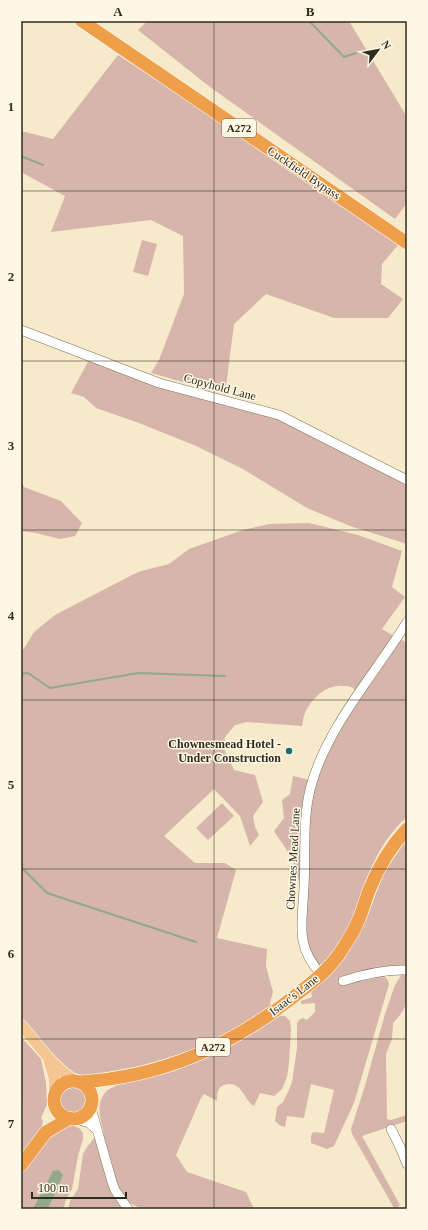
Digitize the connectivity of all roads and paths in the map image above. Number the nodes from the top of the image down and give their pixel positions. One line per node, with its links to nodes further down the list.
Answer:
1 (82, 21): 2 (highway, Cuckfield Bypass / A272)
2 (407, 243)
3 (21, 330): 4 (street, Copyhold Lane)
4 (407, 480)
5 (407, 622): 8 (street, Chownes Mead Lane)
6 (407, 829): 8 (highway, Isaac's Lane / A272)
7 (407, 970): 9 (street)
8 (321, 974): 12 (highway, Isaac's Lane / A272)
9 (343, 981)
10 (21, 1025): 11 (main road)
11 (48, 1059): 13 (main road); 14 (main road)
12 (111, 1080): 13 (highway, Isaac's Lane / A272); 15 (highway)
13 (77, 1081): 14 (highway); 15 (highway)
14 (55, 1100): 16 (highway); 19 (highway)
15 (92, 1105): 16 (highway); 18 (street)
16 (73, 1118): 18 (street); 19 (highway)
17 (390, 1129): 20 (street)
18 (97, 1130): 23 (street)
19 (46, 1132): 21 (highway)
20 (404, 1145): 22 (street)
21 (21, 1164)
22 (407, 1164)
23 (128, 1207): 24 (street)
24 (137, 1209)

